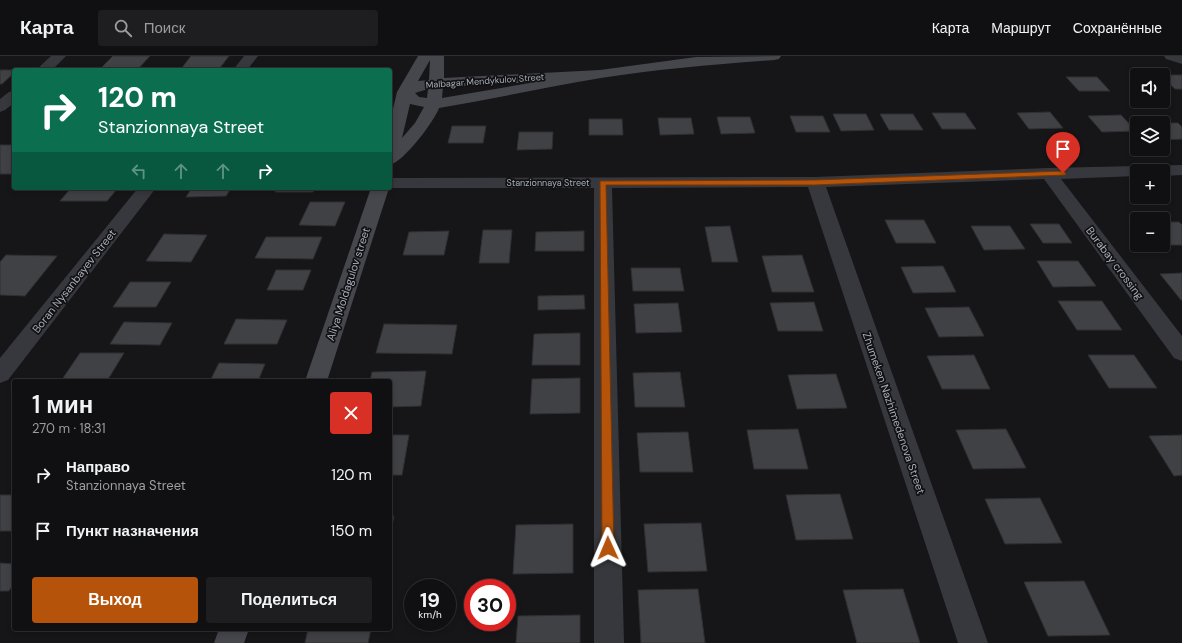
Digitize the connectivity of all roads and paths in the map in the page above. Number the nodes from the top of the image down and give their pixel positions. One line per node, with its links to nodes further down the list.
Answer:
1 (59, 56): 9 (street)
2 (251, 56): 10 (street)
3 (425, 56): 13 (main road)
4 (437, 56): 11 (main road)
5 (444, 56): 12 (main road)
6 (774, 56): 12 (main road, Malbagar Mendykulov Street)
7 (1171, 56): 8 (street)
8 (1182, 60)
9 (45, 68)
10 (242, 68)
11 (436, 83): 12 (main road, Malbagar Mendykulov Street); 13 (main road, Malbagar Mendykulov Street); 15 (main road)
12 (502, 86): 15 (main road, Malbagar Mendykulov Street); 17 (main road)
13 (405, 92): 15 (main road, Malbagar Mendykulov Street); 18 (main road)
14 (12, 97): 16 (street)
15 (433, 104): 17 (main road)
16 (0, 107)
17 (419, 130): 19 (main road)
18 (392, 145)
19 (392, 158)
20 (1170, 170): 21 (street, Stanzionnaya Street)
21 (1182, 170)
22 (1130, 171): 23 (street, Stanzionnaya Street)
23 (1048, 173): 24 (street, Stanzionnaya Street); 29 (street, Burabay crossing)
24 (815, 182): 26 (street, Stanzionnaya Street); 35 (street, Zhumeken Nazhimedenova Street)
25 (392, 183): 26 (street, Stanzionnaya Street)
26 (603, 183): 34 (street)
27 (145, 190): 30 (street, Boran Nysanbayev Street)
28 (379, 190): 31 (main road, Aliya Moldagulov street)
29 (1178, 342)
30 (0, 374)
31 (317, 379)
32 (233, 631): 33 (main road)
33 (229, 643)
34 (609, 643)
35 (973, 643)

